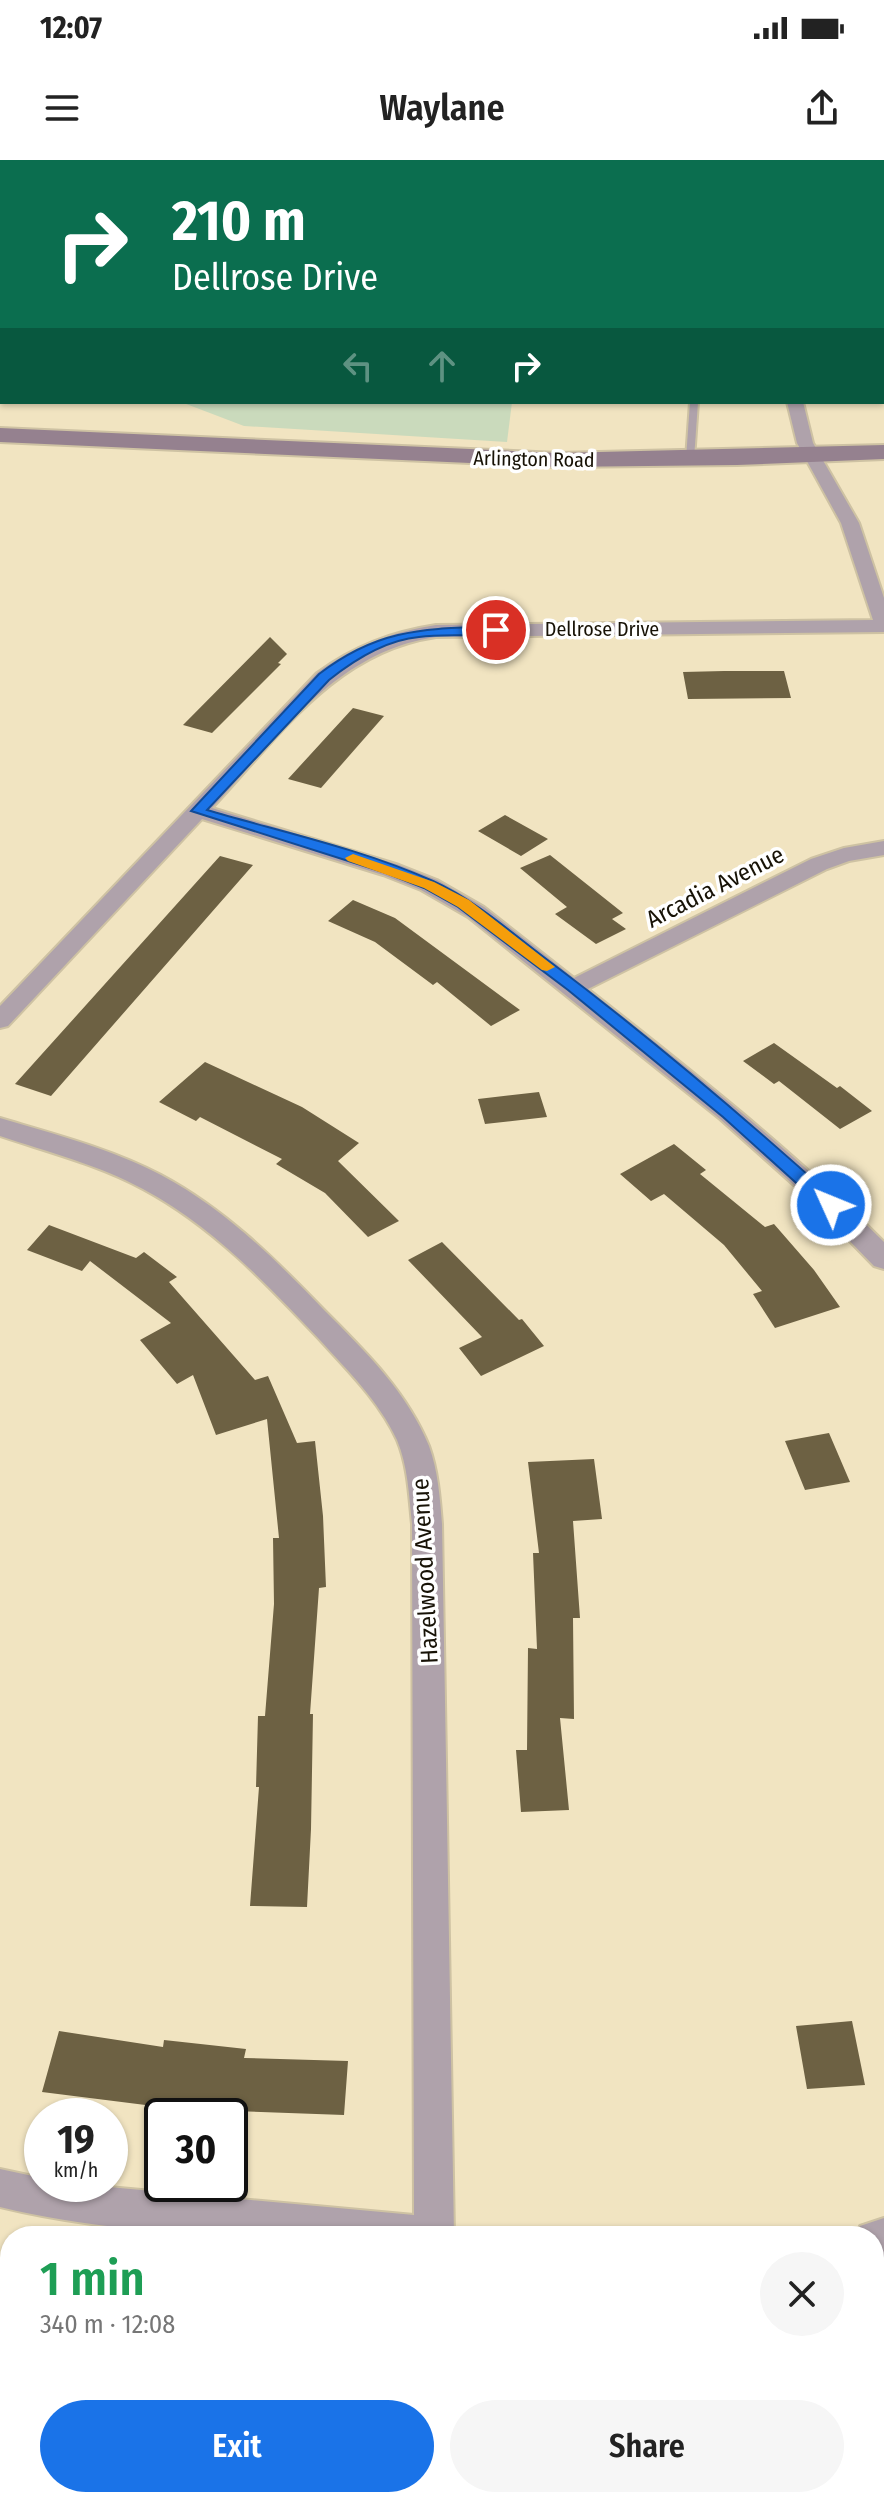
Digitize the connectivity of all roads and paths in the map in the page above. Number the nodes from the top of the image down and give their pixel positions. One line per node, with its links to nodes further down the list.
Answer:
1 (694, 404): 6 (lane)
2 (795, 404): 5 (street)
3 (0, 435): 6 (main road, Arlington Road)
4 (884, 452): 5 (main road, Arlington Road)
5 (812, 456): 6 (main road, Arlington Road); 7 (street)
6 (690, 459)
7 (884, 626): 8 (street, Dellrose Drive)
8 (198, 811): 10 (street); 11 (street, Dellrose Drive)
9 (884, 848): 10 (street, Arcadia Avenue)
10 (574, 987): 13 (street)
11 (0, 1020)
12 (0, 1127): 16 (street, Hazelwood Avenue)
13 (884, 1259)
14 (0, 2188): 15 (street)
15 (322, 2226)
16 (432, 2226)

